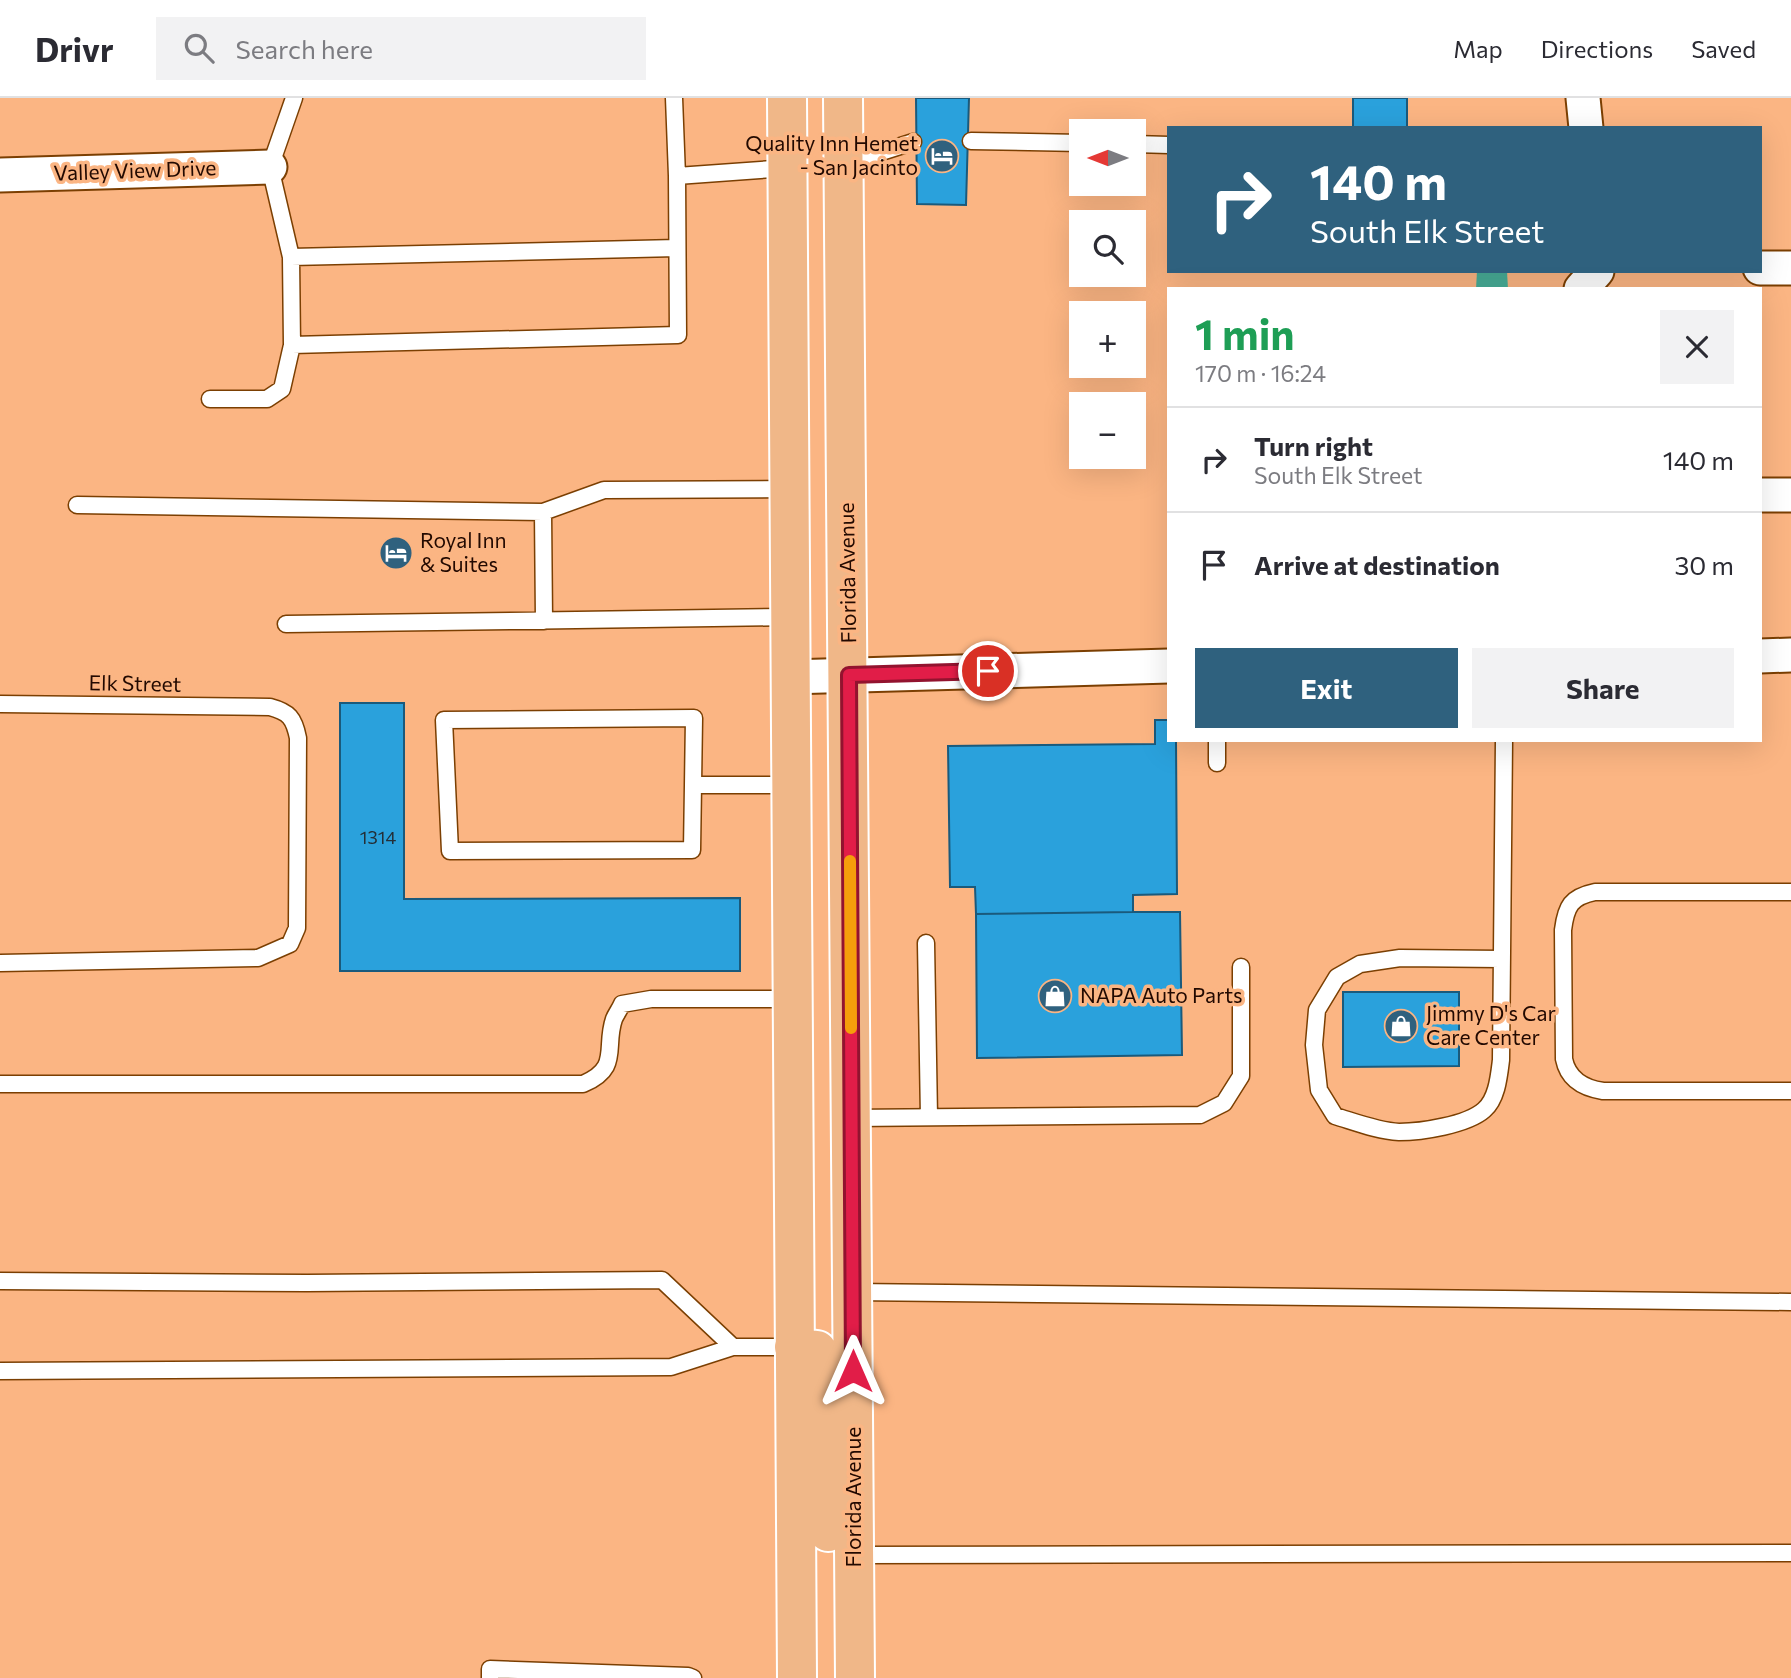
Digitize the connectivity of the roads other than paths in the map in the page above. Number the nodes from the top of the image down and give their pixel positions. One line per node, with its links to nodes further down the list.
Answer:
1 (294, 98): 13 (lane)
2 (674, 98): 16 (lane)
3 (787, 98): 14 (main road)
4 (843, 98): 12 (main road, Florida Avenue)
5 (1583, 98): 6 (street)
6 (1586, 126)
7 (971, 141): 9 (lane)
8 (913, 142): 12 (lane)
9 (1069, 143)
10 (1146, 144): 11 (lane)
11 (1167, 145)
12 (844, 164): 36 (main road, Florida Avenue)
13 (270, 167): 15 (street, Valley View Drive); 18 (lane)
14 (787, 168): 16 (lane); 25 (main road)
15 (0, 175)
16 (677, 176): 17 (lane)
17 (677, 248): 18 (lane); 23 (lane)
18 (291, 257): 23 (lane)
19 (1762, 268): 20 (street)
20 (1791, 268)
21 (1595, 273): 22 (street)
22 (1583, 287)
23 (292, 345): 24 (lane)
24 (210, 399)
25 (789, 489): 29 (lane); 30 (main road)
26 (1762, 495): 27 (street)
27 (1791, 495)
28 (77, 505): 29 (lane)
29 (543, 512): 31 (lane)
30 (789, 617): 31 (lane); 37 (main road)
31 (544, 621): 32 (lane)
32 (286, 624)
33 (1762, 656): 34 (street)
34 (1791, 656)
35 (1167, 666): 36 (street)
36 (849, 675): 37 (street); 53 (main road, Florida Avenue)
37 (789, 677): 43 (main road)
38 (0, 704): 47 (lane, Elk Street)
39 (1217, 742): 41 (lane)
40 (1504, 742): 46 (lane)
41 (1217, 763)
42 (693, 785): 42 (lane); 43 (lane)
43 (790, 785): 49 (main road)
44 (1791, 892): 51 (lane)
45 (926, 943): 52 (lane)
46 (1501, 959): 46 (lane)
47 (0, 963)
48 (1241, 967): 52 (lane)
49 (791, 999): 50 (lane); 57 (main road)
50 (0, 1084)
51 (1791, 1091)
52 (929, 1117): 53 (lane)
53 (851, 1118): 55 (main road, Florida Avenue)
54 (0, 1281): 58 (lane)
55 (852, 1292): 56 (lane); 61 (main road, Florida Avenue)
56 (1791, 1302)
57 (794, 1347): 58 (lane); 64 (main road); 65 (main road)
58 (733, 1348): 59 (lane)
59 (0, 1371)
60 (1791, 1553): 61 (lane)
61 (854, 1555): 66 (main road, Florida Avenue)
62 (490, 1678): 63 (lane)
63 (693, 1678)
64 (797, 1678)
65 (831, 1678)
66 (855, 1678)

